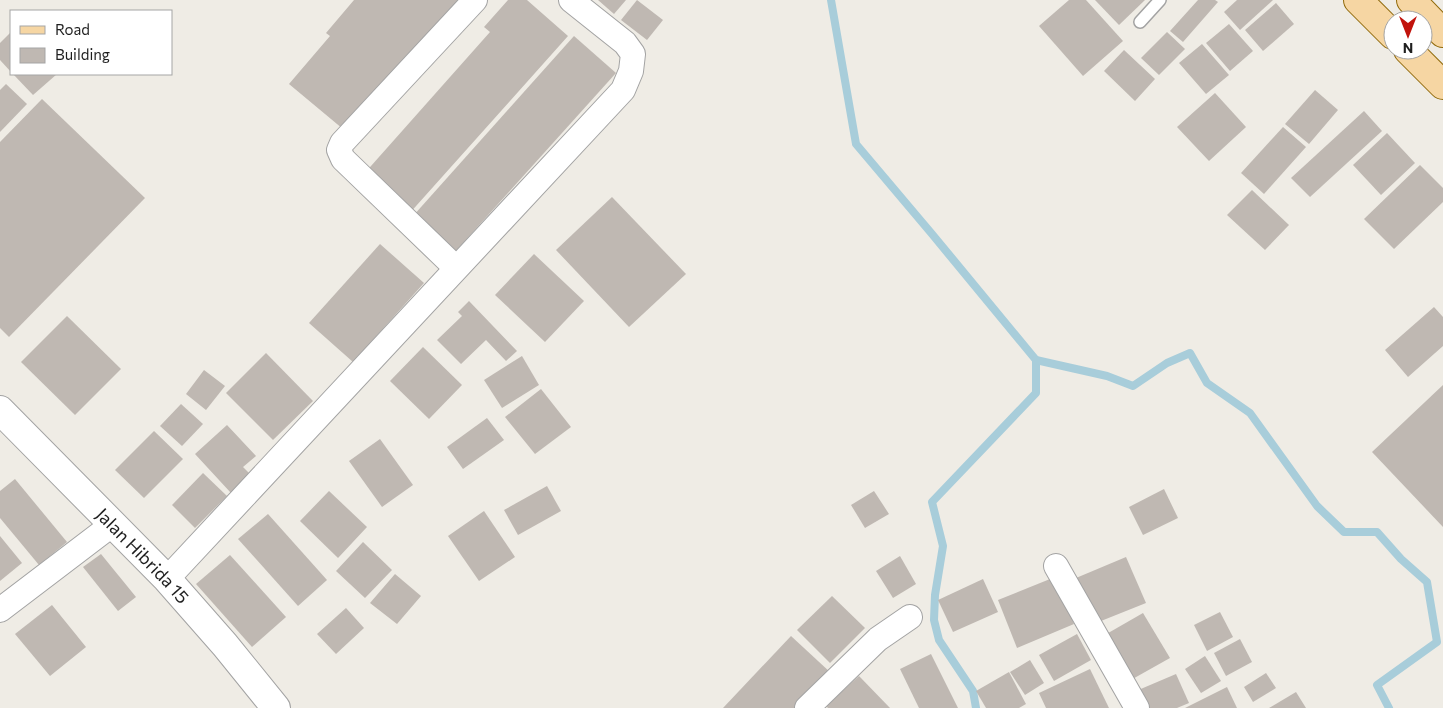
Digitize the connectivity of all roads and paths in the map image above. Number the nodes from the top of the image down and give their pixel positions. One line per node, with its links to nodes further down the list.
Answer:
1 (475, 0): 11 (street)
2 (571, 0): 11 (street)
3 (1160, 0): 6 (lane)
4 (1358, 0): 7 (main road)
5 (1411, 0): 8 (main road)
6 (1140, 22)
7 (1383, 25)
8 (1443, 33)
9 (1418, 60): 10 (main road)
10 (1443, 85)
11 (456, 268): 15 (street)
12 (0, 410): 13 (street, Jalan Hibrida 15)
13 (113, 524): 15 (street, Jalan Hibrida 15); 16 (street)
14 (1056, 566): 20 (street)
15 (167, 579): 18 (street, Jalan Hibrida 15)
16 (0, 610)
17 (910, 617): 19 (street)
18 (276, 708)
19 (807, 708)
20 (1137, 708)

